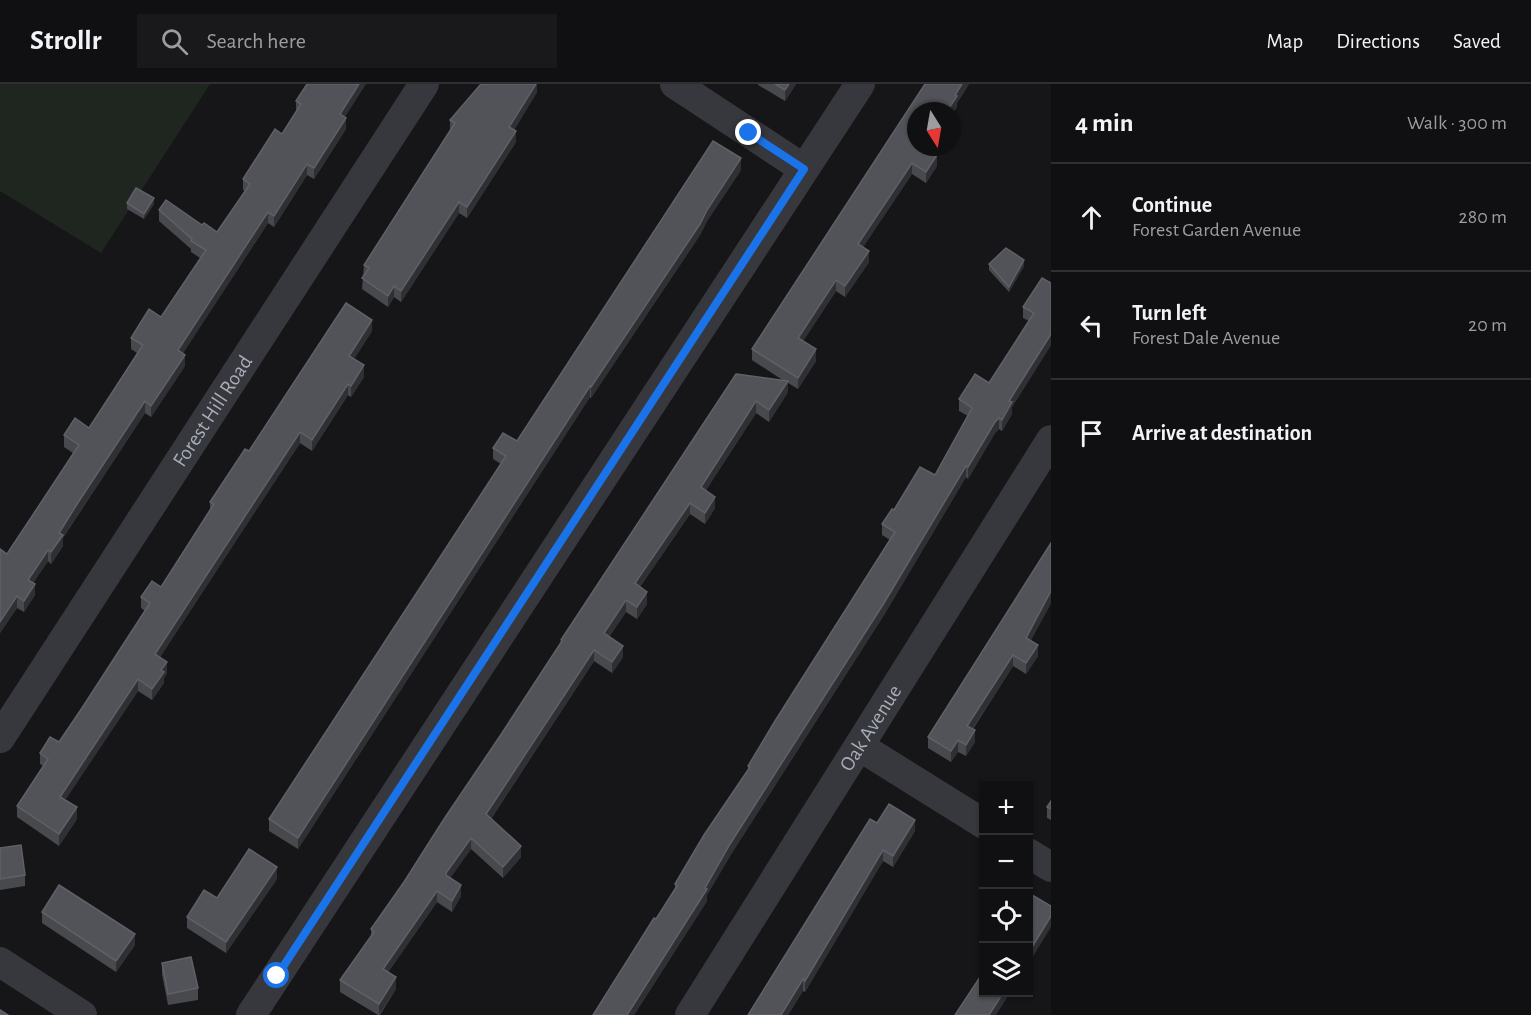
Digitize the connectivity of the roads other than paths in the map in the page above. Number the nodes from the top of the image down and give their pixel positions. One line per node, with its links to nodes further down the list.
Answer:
1 (424, 84): 6 (street, Forest Hill Road)
2 (675, 84): 4 (street)
3 (860, 84): 4 (street)
4 (804, 169): 13 (street)
5 (1051, 440): 7 (street, Oak Avenue)
6 (0, 738)
7 (859, 746): 8 (street); 14 (street, Oak Avenue)
8 (979, 821)
9 (1033, 856): 10 (street)
10 (1051, 867)
11 (0, 962): 12 (street)
12 (82, 1015)
13 (251, 1015)
14 (690, 1015)

